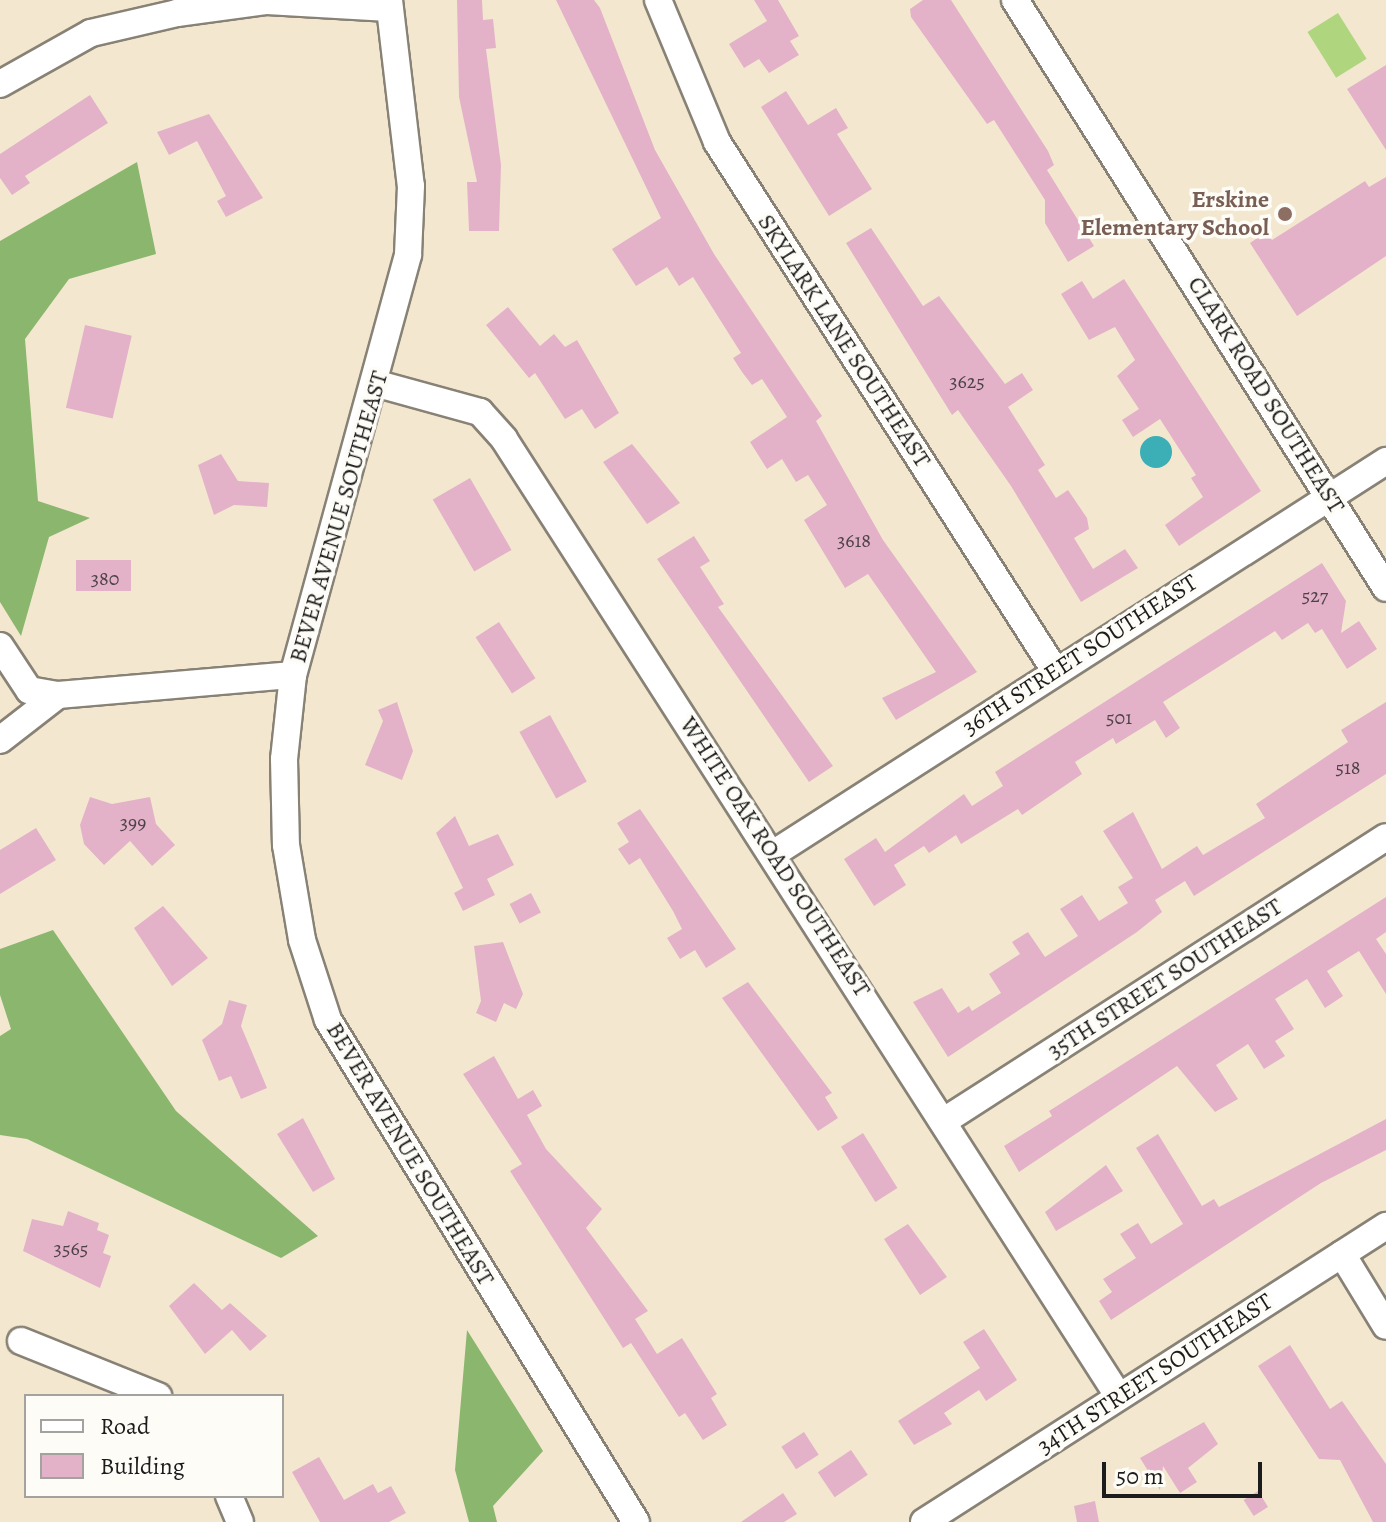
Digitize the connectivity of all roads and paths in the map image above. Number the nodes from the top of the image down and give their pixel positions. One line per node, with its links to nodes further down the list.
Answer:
1 (658, 0): 10 (street, SKYLARK LANE SOUTHEAST)
2 (1015, 0): 7 (street, CLARK ROAD SOUTHEAST)
3 (389, 4): 4 (street); 5 (street, BEVER AVENUE SOUTHEAST)
4 (0, 84)
5 (378, 384): 11 (street, BEVER AVENUE SOUTHEAST); 15 (street, WHITE OAK ROAD SOUTHEAST)
6 (1386, 461): 7 (street, 36TH STREET SOUTHEAST)
7 (1330, 497): 8 (street, CLARK ROAD SOUTHEAST); 10 (street, 36TH STREET SOUTHEAST)
8 (1386, 588)
9 (0, 646): 12 (street)
10 (1054, 669): 15 (street, 36TH STREET SOUTHEAST)
11 (293, 675): 12 (street); 25 (street, BEVER AVENUE SOUTHEAST)
12 (58, 695): 13 (street)
13 (0, 740)
14 (1386, 837): 16 (street, 35TH STREET SOUTHEAST)
15 (776, 852): 16 (street, WHITE OAK ROAD SOUTHEAST)
16 (944, 1121): 22 (street, WHITE OAK ROAD SOUTHEAST)
17 (1386, 1226): 18 (street, 34TH STREET SOUTHEAST)
18 (1342, 1254): 19 (street); 22 (street, 34TH STREET SOUTHEAST)
19 (1386, 1326)
20 (21, 1341): 21 (street)
21 (153, 1394)
22 (1119, 1397): 26 (street, 34TH STREET SOUTHEAST)
23 (230, 1498): 24 (street)
24 (240, 1522)
25 (636, 1522)
26 (924, 1522)

